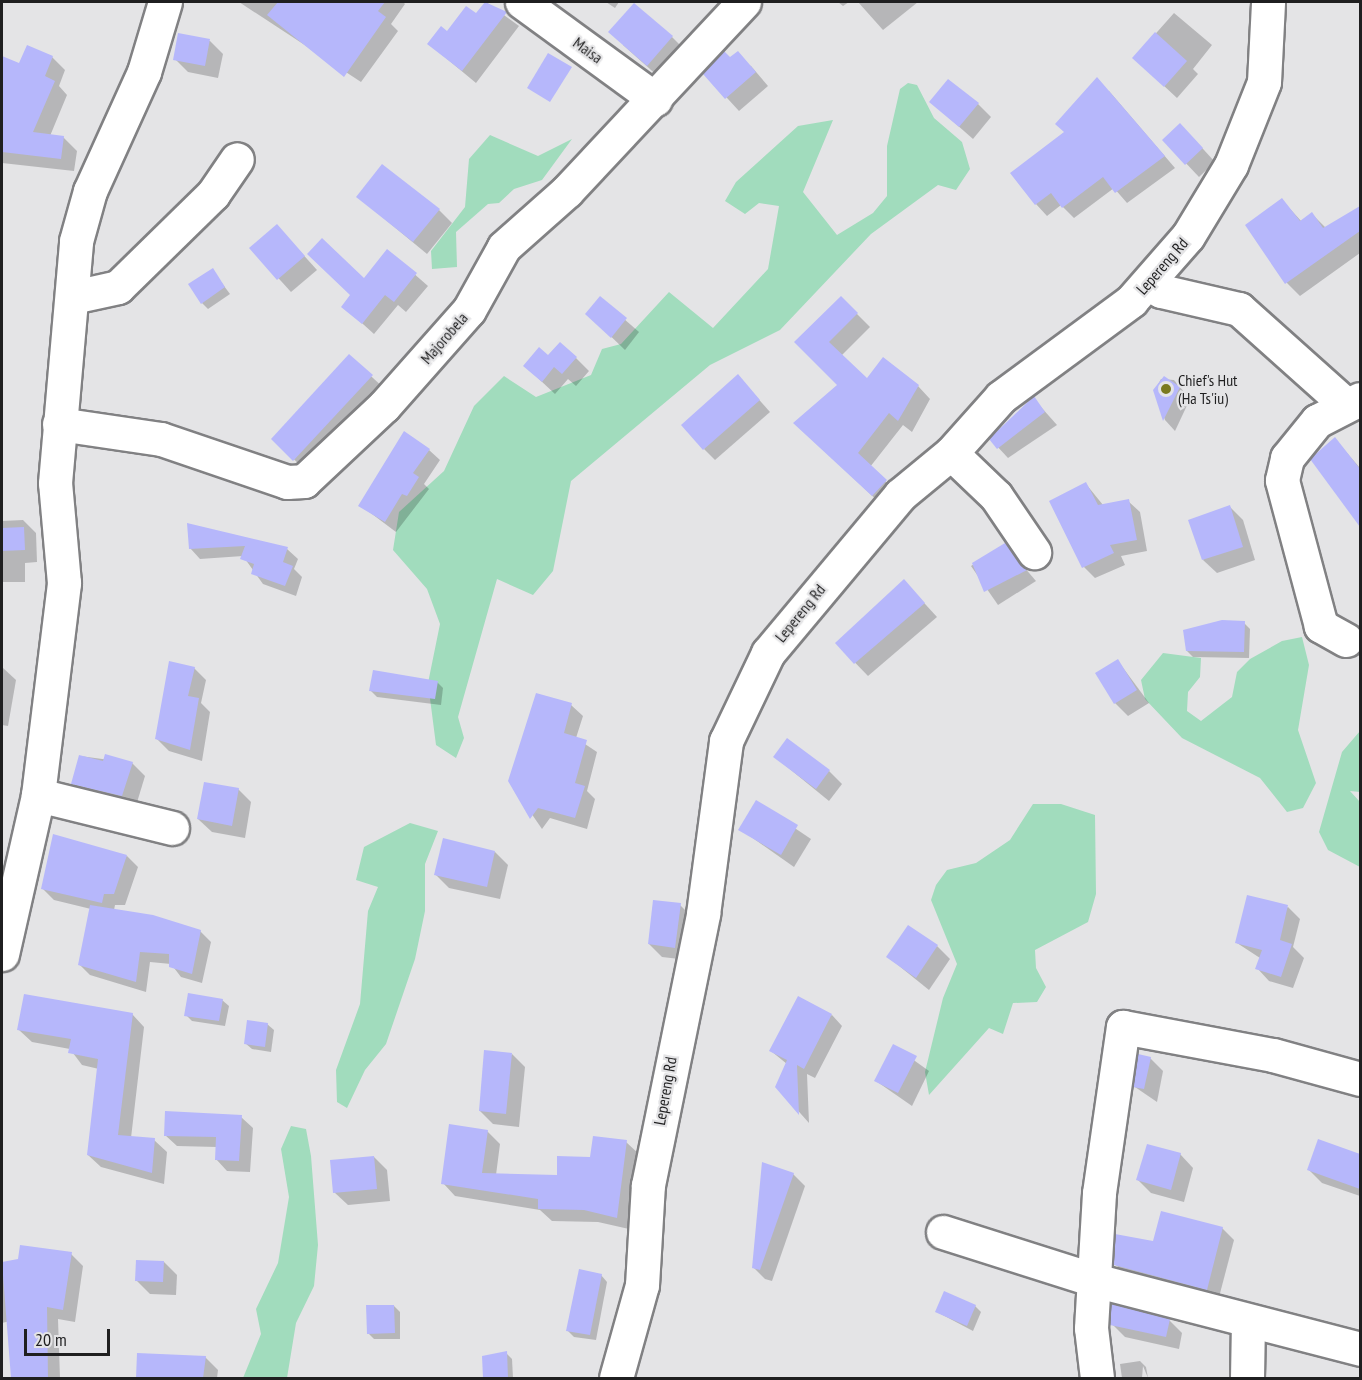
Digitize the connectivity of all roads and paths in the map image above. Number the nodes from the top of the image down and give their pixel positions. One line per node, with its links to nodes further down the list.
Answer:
1 (165, 2): 8 (street)
2 (522, 2): 5 (street, Maisa)
3 (744, 2): 5 (street, Majorobela)
4 (1268, 2): 7 (street, Lepereng Rd)
5 (655, 99): 10 (street, Majorobela)
6 (237, 159): 8 (street)
7 (1150, 282): 9 (street); 11 (street, Lepereng Rd)
8 (73, 297): 10 (street)
9 (1352, 401): 13 (street)
10 (59, 424): 14 (street)
11 (951, 453): 12 (street); 22 (street, Lepereng Rd)
12 (1034, 552)
13 (1346, 640)
14 (38, 795): 15 (street); 16 (street)
15 (172, 828)
16 (2, 954)
17 (1360, 1080): 19 (street)
18 (943, 1232): 19 (street)
19 (1094, 1280): 20 (street); 23 (street)
20 (1248, 1323): 21 (street); 24 (street)
21 (1360, 1350)
22 (616, 1378)
23 (1096, 1378)
24 (1247, 1378)

